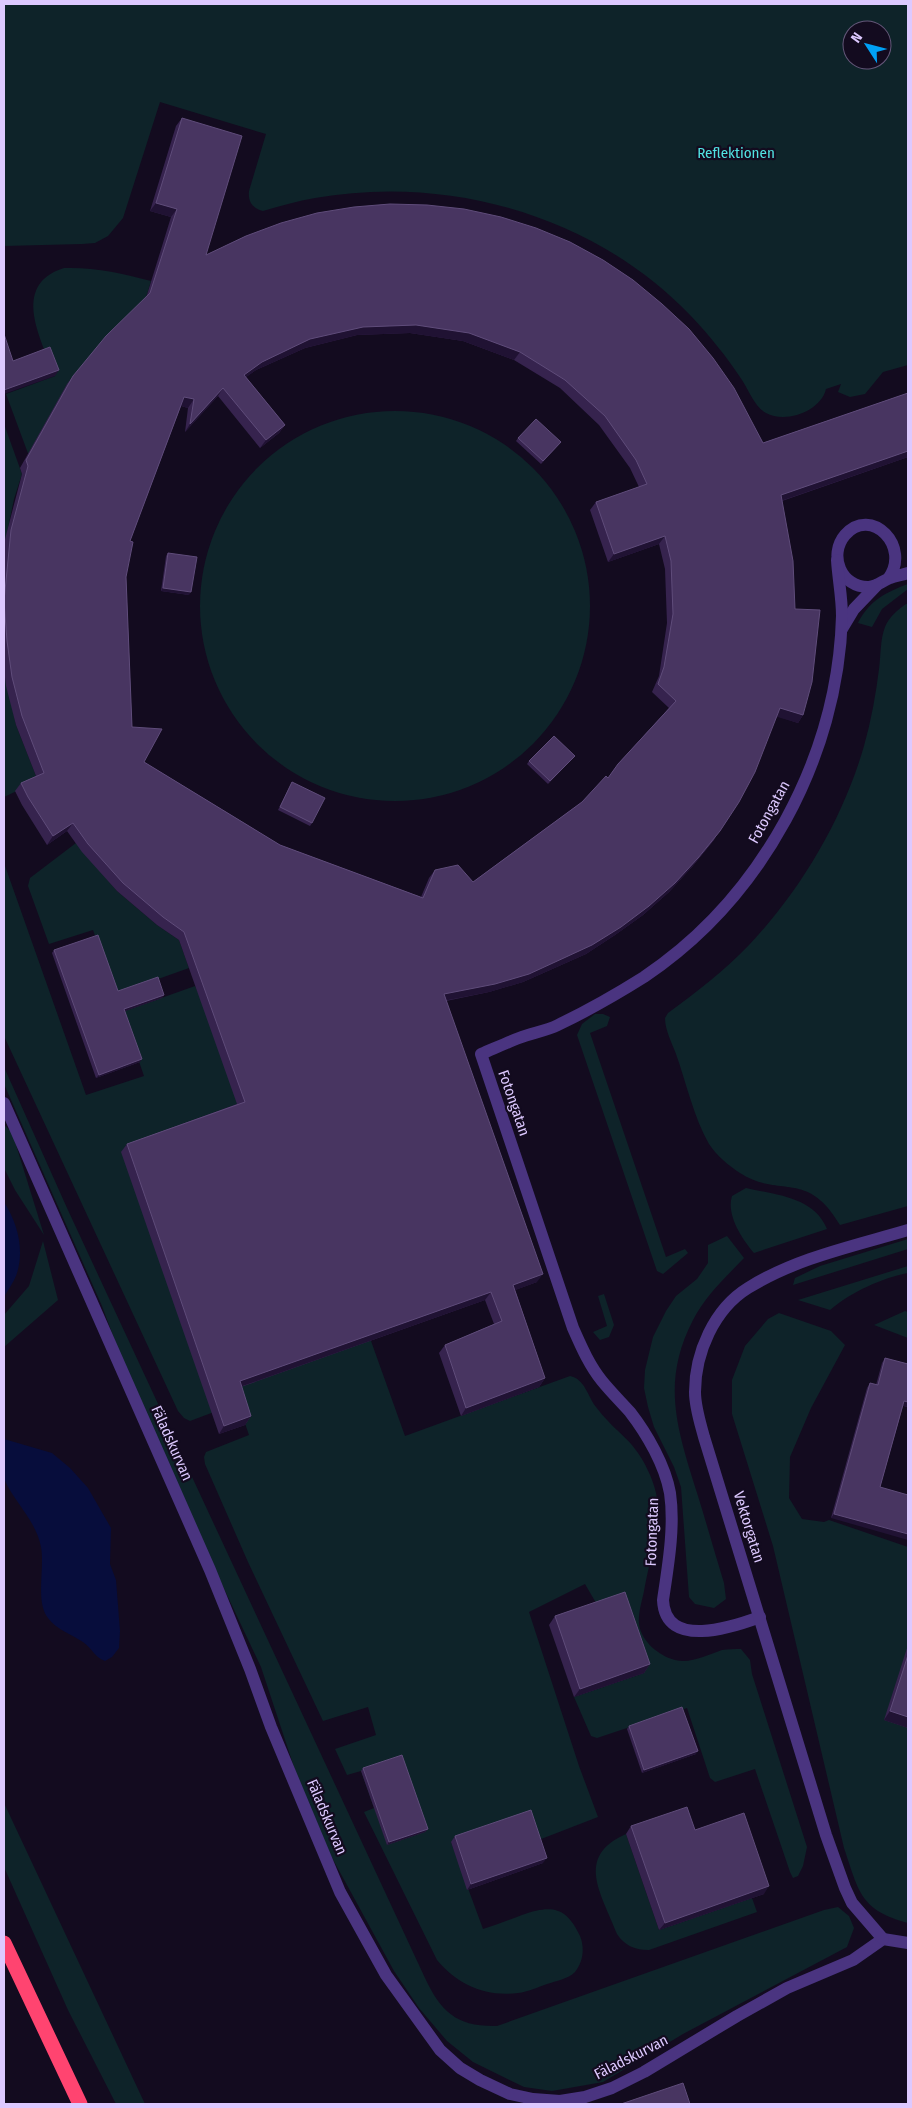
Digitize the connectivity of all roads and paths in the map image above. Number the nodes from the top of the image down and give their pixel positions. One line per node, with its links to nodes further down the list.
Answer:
1 (886, 532): 2 (street, Fotongatan); 3 (street, Fotongatan); 5 (street, Fotongatan)
2 (908, 546)
3 (837, 560): 5 (street, Fotongatan); 6 (street, Fotongatan)
4 (908, 573): 5 (street, Fotongatan)
5 (883, 582): 6 (street, Fotongatan)
6 (841, 631): 9 (street, Fotongatan)
7 (4, 1103): 10 (street, Fäladskurvan)
8 (908, 1230): 9 (street, Vektorgatan)
9 (760, 1617): 10 (street, Vektorgatan)
10 (883, 1939): 12 (street)
11 (4, 1943): 13 (highway)
12 (908, 1943)
13 (80, 2104)

